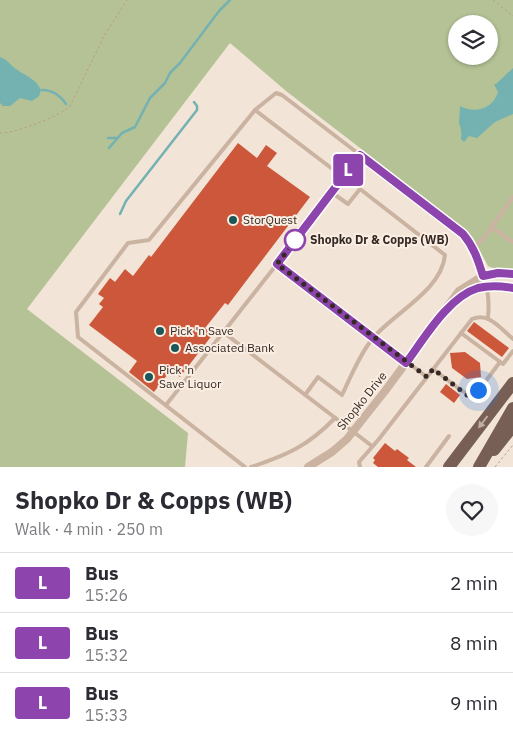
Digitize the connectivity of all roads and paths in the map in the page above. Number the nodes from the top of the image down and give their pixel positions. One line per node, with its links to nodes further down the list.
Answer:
1 (127, 0): 5 (path)
2 (493, 0): 3 (path)
3 (513, 16)
4 (255, 110): 6 (lane); 7 (lane); 31 (lane)
5 (0, 133)
6 (360, 155): 7 (lane); 12 (lane)
7 (343, 177): 8 (lane)
8 (331, 192): 13 (lane); 22 (lane)
9 (513, 197): 10 (lane)
10 (491, 226): 11 (lane); 12 (lane)
11 (513, 242)
12 (473, 248): 15 (lane)
13 (277, 264): 20 (lane); 22 (lane)
14 (513, 274): 15 (street, Shopko Drive)
15 (483, 276): 16 (lane); 18 (street, Shopko Drive)
16 (485, 286): 17 (street); 18 (street, Shopko Drive); 19 (lane)
17 (513, 288)
18 (442, 315): 26 (street, Shopko Drive)
19 (488, 317): 21 (lane); 23 (lane)
20 (223, 332): 30 (lane); 31 (lane)
21 (461, 333): 25 (lane); 27 (lane)
22 (373, 338): 26 (lane); 30 (lane)
23 (513, 340)
24 (513, 351): 25 (lane)
25 (500, 362): 27 (lane)
26 (406, 363): 28 (lane); 35 (street, Shopko Drive)
27 (433, 369): 28 (lane)
28 (427, 377): 38 (lane)
29 (513, 383): 44 (main road, one-way to 44)
30 (305, 395): 33 (lane)
31 (166, 405): 39 (lane)
32 (513, 408): 45 (main road)
33 (335, 418): 35 (lane); 40 (lane)
34 (513, 426): 45 (main road)
35 (353, 431): 38 (lane); 41 (street, Shopko Drive)
36 (449, 436): 43 (lane)
37 (513, 445): 46 (path)
38 (372, 446): 42 (lane)
39 (245, 467)
40 (251, 467)
41 (308, 467)
42 (360, 467)
43 (426, 467)
44 (449, 467)
45 (480, 467)
46 (495, 467)

